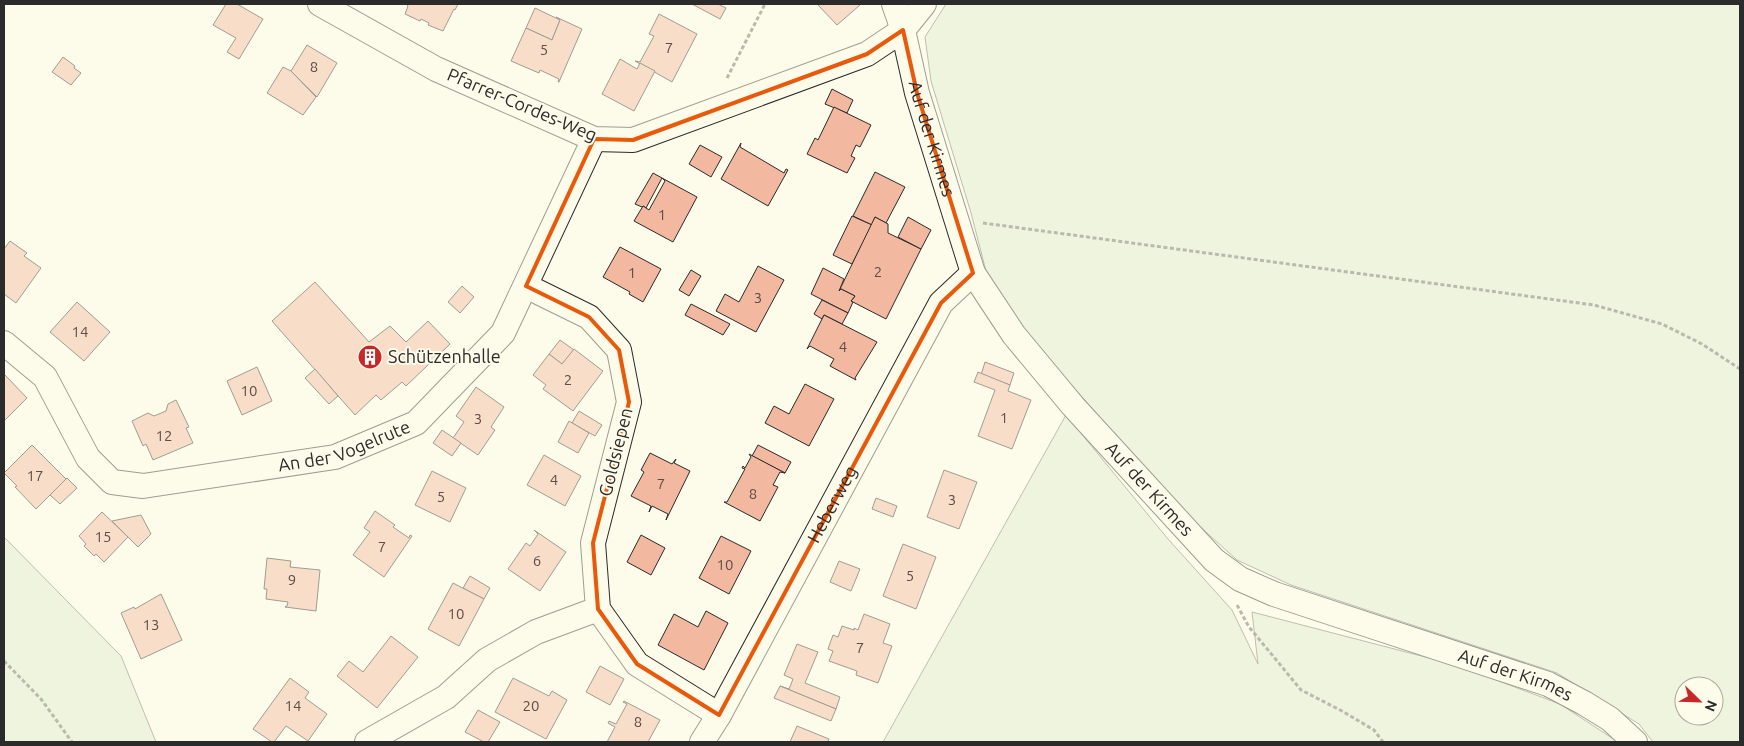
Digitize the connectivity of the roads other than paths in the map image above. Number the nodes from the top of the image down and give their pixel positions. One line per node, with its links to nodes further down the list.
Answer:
1 (320, 4): 5 (street, Pfarrer-Cordes-Weg)
2 (894, 4): 4 (street, Auf der Kirmes)
3 (924, 4): 4 (street, Pfarrer-Cordes-Weg)
4 (902, 30): 5 (street, Pfarrer-Cordes-Weg); 6 (street, Auf der Kirmes)
5 (594, 139): 7 (street, An der Vogelrute)
6 (973, 273): 10 (street, Heberweg); 13 (street, Auf der Kirmes)
7 (526, 286): 8 (street, An der Vogelrute); 9 (street, Goldsiepen)
8 (4, 343)
9 (598, 609): 10 (street); 11 (street)
10 (719, 715): 12 (street, Heberweg)
11 (367, 742)
12 (702, 742)
13 (1635, 742)

